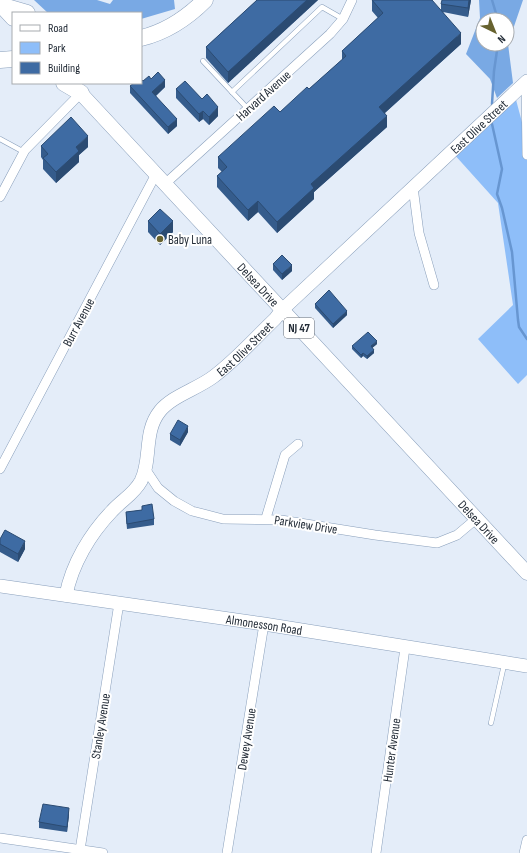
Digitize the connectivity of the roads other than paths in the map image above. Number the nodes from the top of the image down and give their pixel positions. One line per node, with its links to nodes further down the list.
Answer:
1 (205, 0): 7 (highway)
2 (352, 0): 6 (street, Harvard Avenue)
3 (0, 5): 4 (highway); 5 (main road)
4 (24, 12)
5 (12, 18)
6 (343, 19): 14 (lane); 15 (street, Harvard Avenue)
7 (142, 38)
8 (12, 59): 9 (highway)
9 (0, 60)
10 (203, 61): 14 (lane)
11 (526, 81): 18 (street); 20 (street, East Olive Street)
12 (66, 84): 13 (highway)
13 (76, 88): 17 (street); 19 (main road, Delsea Drive / NJ 47)
14 (232, 92): 15 (lane)
15 (248, 109): 19 (street, Harvard Avenue)
16 (0, 139): 17 (lane)
17 (24, 152): 21 (street)
18 (527, 155)
19 (161, 179): 23 (main road, Delsea Drive / NJ 47); 25 (street, Burr Avenue)
20 (413, 187): 22 (street); 23 (street, East Olive Street)
21 (0, 197)
22 (434, 285)
23 (282, 310): 26 (street, East Olive Street); 28 (main road, Delsea Drive / NJ 47)
24 (298, 444): 27 (street)
25 (0, 469)
26 (146, 470): 27 (street, Parkview Drive); 31 (street, East Olive Street)
27 (266, 518): 28 (street, Parkview Drive)
28 (476, 519): 29 (main road, Delsea Drive / NJ 47)
29 (527, 573)
30 (0, 586): 31 (street, Almonesson Road)
31 (66, 595): 32 (street, Almonesson Road)
32 (119, 603): 33 (street, Almonesson Road); 40 (street, Stanley Avenue)
33 (264, 624): 34 (street, Almonesson Road); 42 (street, Dewey Avenue)
34 (406, 648): 35 (street, Almonesson Road); 43 (street, Hunter Avenue)
35 (504, 663): 36 (street, Almonesson Road); 37 (lane)
36 (527, 666)
37 (491, 723)
38 (0, 838): 40 (street)
39 (527, 840): 44 (street)
40 (80, 850): 41 (street)
41 (103, 853)
42 (227, 853)
43 (376, 853)
44 (524, 853)

